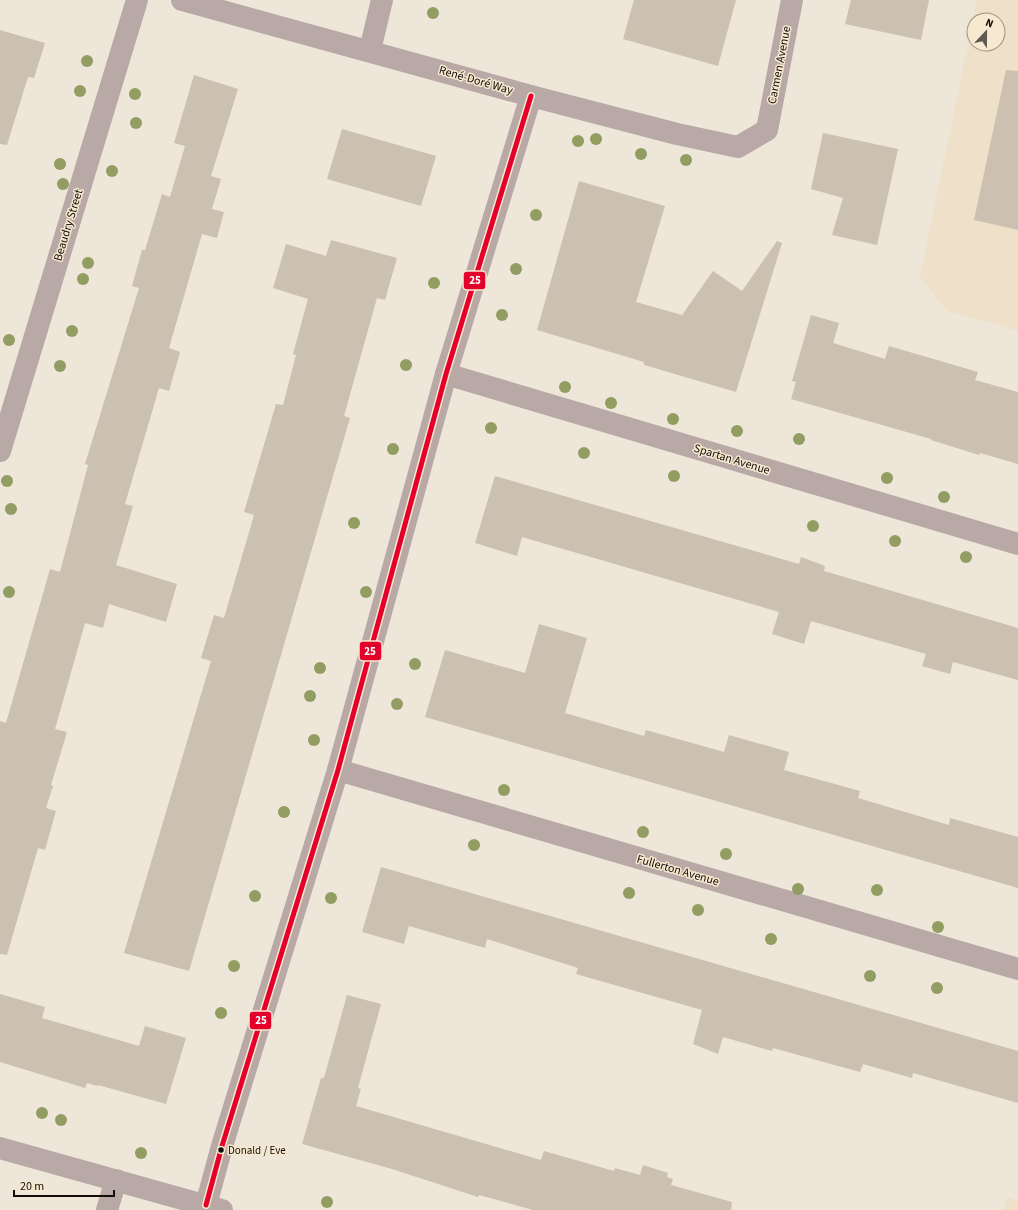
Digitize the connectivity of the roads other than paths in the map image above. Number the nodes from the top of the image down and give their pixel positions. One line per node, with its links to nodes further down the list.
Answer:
1 (137, 0): 9 (street, Beaudry Street)
2 (182, 0): 5 (street, René-Doré Way)
3 (382, 0): 5 (street)
4 (792, 0): 7 (street, Carmen Avenue)
5 (370, 50): 6 (street, René-Doré Way)
6 (531, 96): 7 (street, René-Doré Way); 8 (street)
7 (767, 130)
8 (446, 374): 10 (street, Spartan Avenue); 11 (street)
9 (0, 451)
10 (1018, 544)
11 (338, 770): 12 (street, Fullerton Avenue); 15 (street)
12 (1018, 969)
13 (0, 1148): 14 (street)
14 (116, 1180): 15 (street); 16 (street)
15 (214, 1208)
16 (106, 1210)

